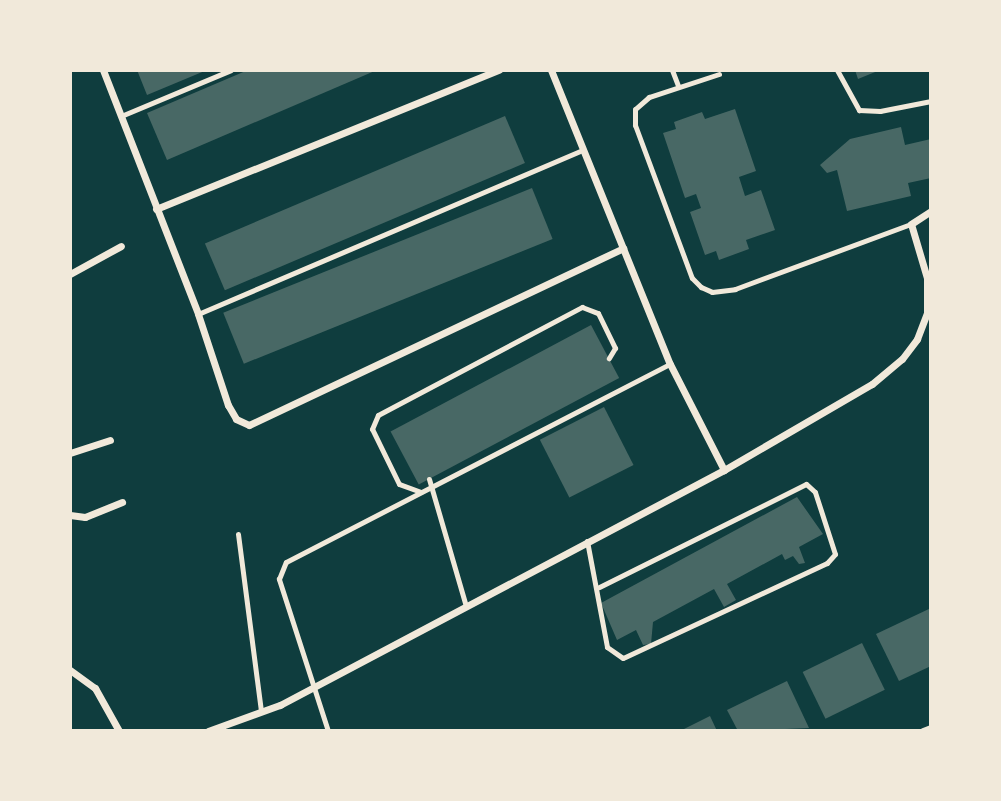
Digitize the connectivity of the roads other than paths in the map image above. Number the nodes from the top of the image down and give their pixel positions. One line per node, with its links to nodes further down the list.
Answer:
1 (103, 70): 10 (street)
2 (231, 70): 10 (lane)
3 (499, 70): 12 (street)
4 (551, 70): 11 (street)
5 (672, 70): 8 (lane)
6 (837, 70): 9 (lane)
7 (719, 74): 8 (lane)
8 (678, 86): 14 (lane)
9 (931, 101)
10 (121, 116): 12 (street)
11 (583, 150): 16 (street); 18 (lane)
12 (156, 209): 18 (street)
13 (931, 211): 14 (street)
14 (911, 224): 23 (street)
15 (121, 246): 17 (street)
16 (623, 248): 18 (street); 20 (street)
17 (70, 274)
18 (198, 314)
19 (609, 358): 26 (lane)
20 (670, 364): 23 (street); 25 (lane)
21 (110, 440): 22 (street)
22 (70, 453)
23 (724, 470): 30 (street)
24 (429, 479): 25 (lane)
25 (431, 488): 26 (lane); 32 (lane)
26 (421, 492): 34 (lane)
27 (122, 502): 28 (street)
28 (70, 515)
29 (238, 534): 35 (lane)
30 (587, 541): 31 (lane); 32 (street)
31 (599, 587): 31 (lane)
32 (466, 606): 34 (street)
33 (70, 670): 37 (street)
34 (313, 687): 35 (street); 39 (lane)
35 (261, 712): 38 (street)
36 (931, 728): 40 (street)
37 (119, 731)
38 (208, 731)
39 (328, 731)
40 (923, 731)

